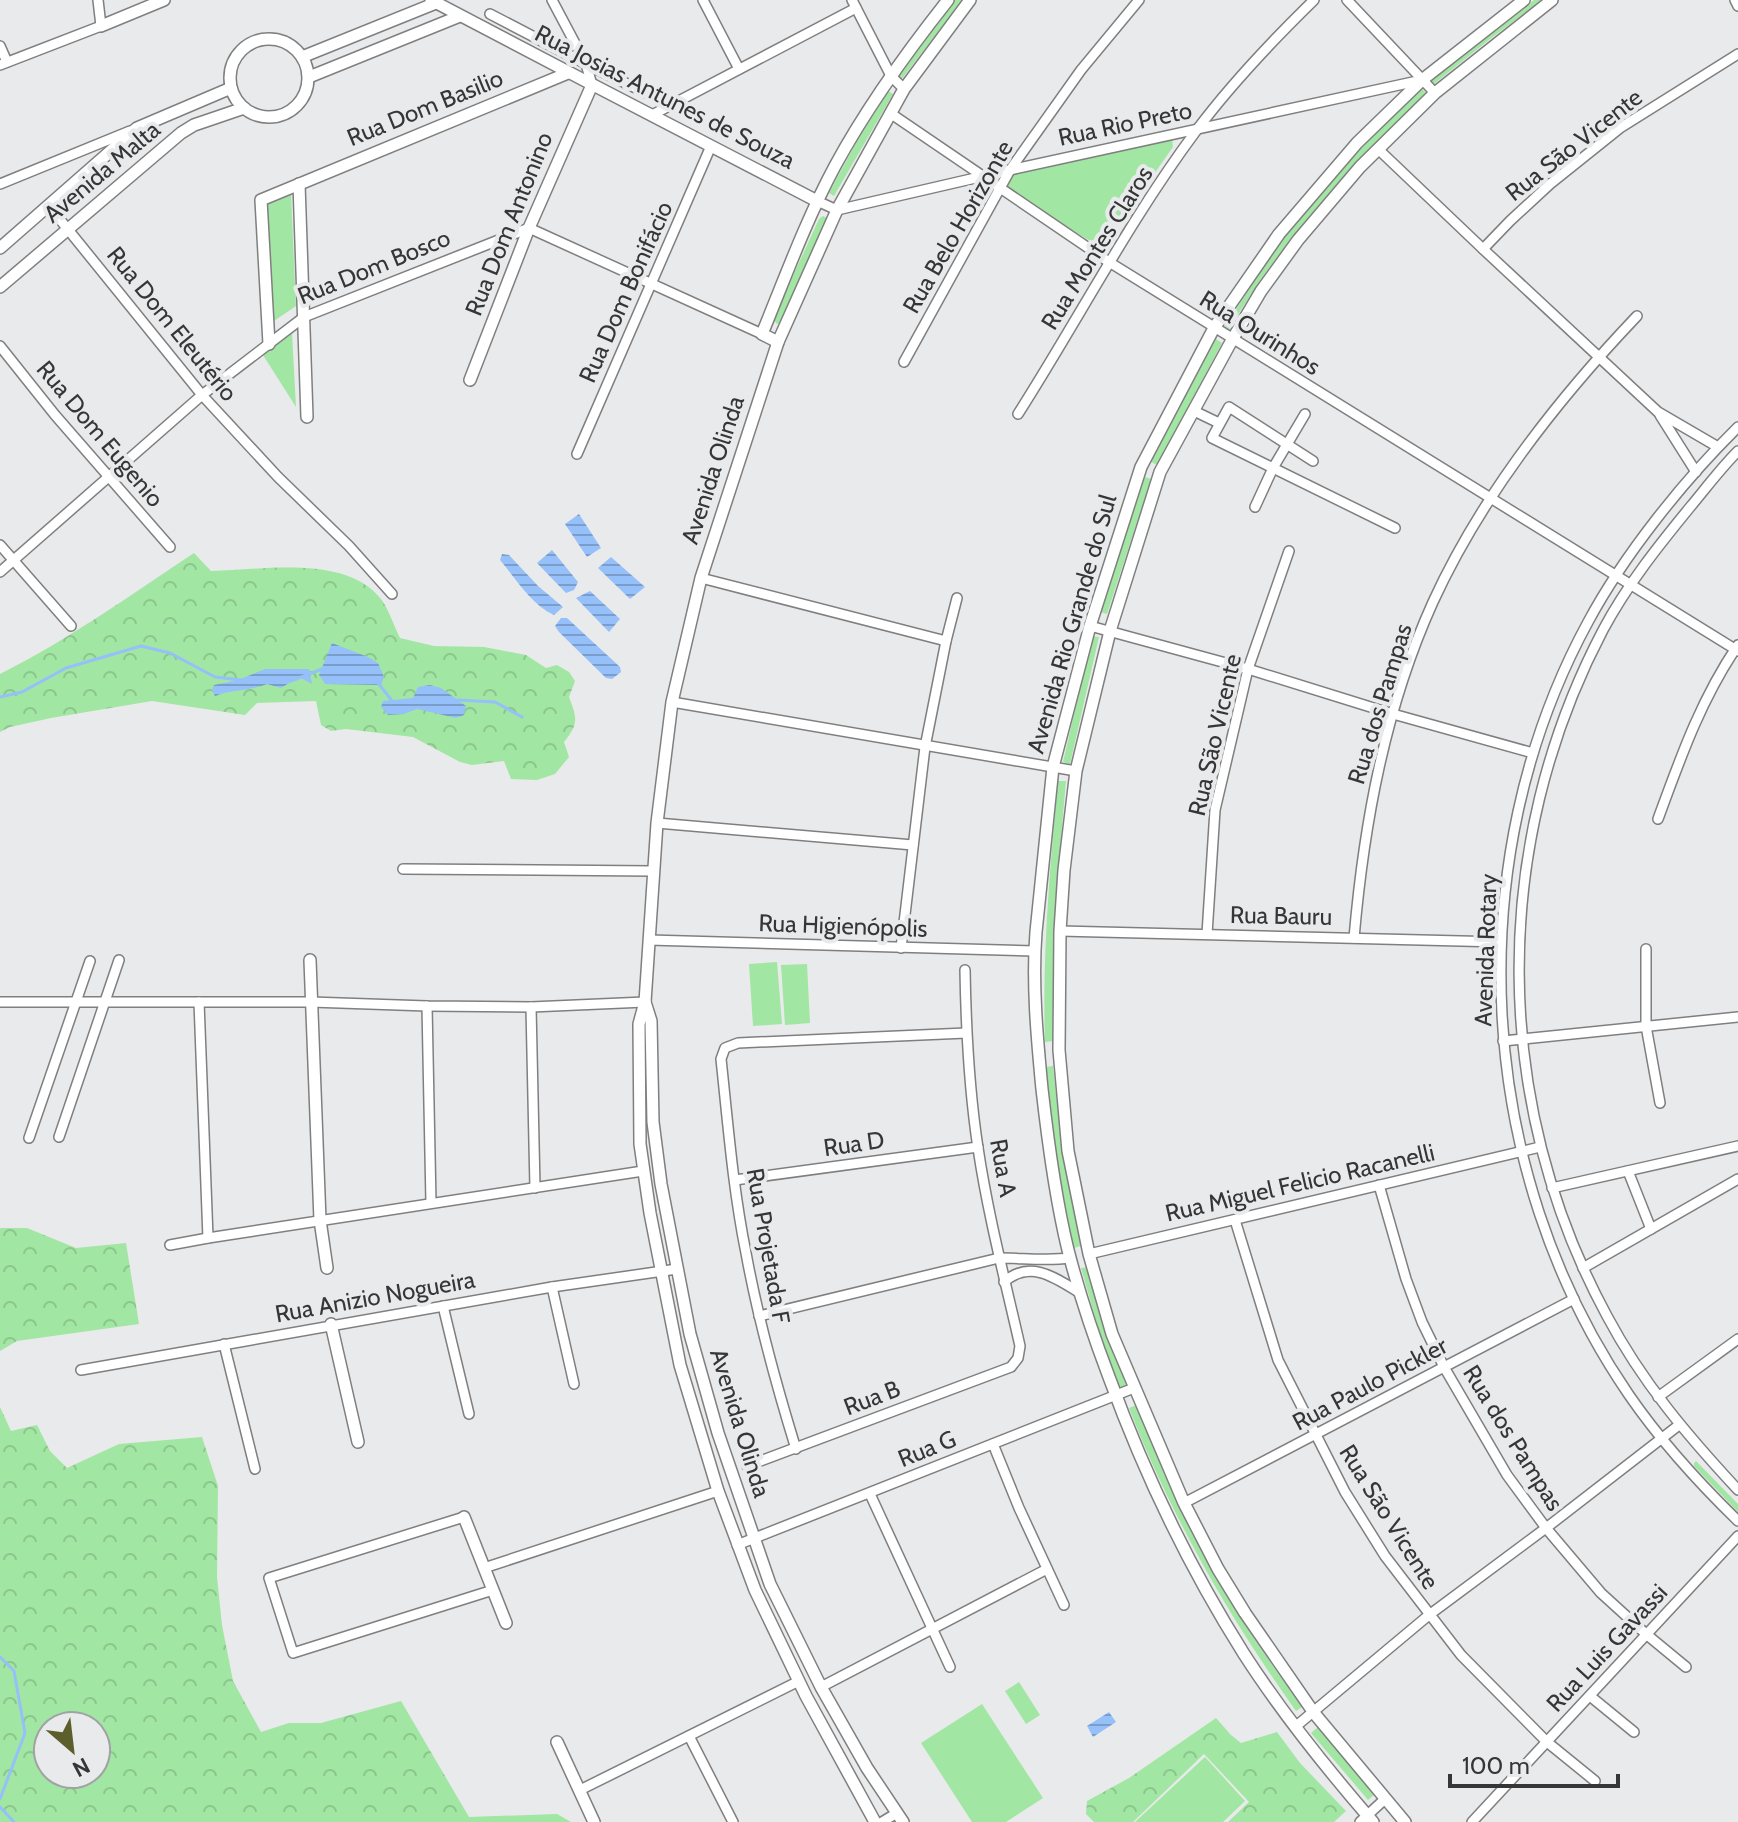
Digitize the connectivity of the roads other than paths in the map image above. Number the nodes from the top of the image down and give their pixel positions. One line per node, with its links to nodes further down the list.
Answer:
1 (98, 0): 18 (street)
2 (164, 0): 18 (street)
3 (552, 0): 23 (street)
4 (703, 0): 24 (street)
5 (948, 0): 26 (street)
6 (970, 0): 31 (street, Avenida Olinda)
7 (1139, 0): 41 (street, Rua Belo Horizonte)
8 (1314, 0): 38 (street, Rua Montes Claros)
9 (1347, 0): 28 (street)
10 (1524, 0): 28 (street, Avenida Rio Grande do Sul)
11 (1552, 0): 32 (street, Avenida Rio Grande do Sul)
12 (1735, 0): 15 (street)
13 (434, 1): 17 (street, Rua Josias Antunes de Souza); 21 (street)
14 (854, 4): 24 (street); 26 (street)
15 (1738, 6)
16 (490, 14): 23 (street)
17 (460, 16): 25 (street, Rua Josias Antunes de Souza); 27 (street)
18 (101, 26): 22 (street)
19 (0, 46): 22 (street)
20 (1738, 54): 52 (street, Rua São Vicente)
21 (302, 57): 27 (street); 30 (street)
22 (3, 63)
23 (586, 64): 29 (street); 33 (street)
24 (739, 69): 33 (street)
25 (568, 73): 29 (street, Rua Josias Antunes de Souza); 44 (street, Rua Dom Basilio)
26 (891, 76): 31 (street); 46 (street)
27 (309, 77): 34 (street)
28 (1422, 80): 32 (street); 38 (street, Rua Rio Preto); 58 (street, Avenida Rio Grande do Sul)
29 (592, 85): 36 (street, Rua Josias Antunes de Souza); 49 (street, Rua Dom Antonino)
30 (231, 88): 34 (street); 37 (street, Avenida Malta)
31 (904, 89): 35 (street, Avenida Olinda)
32 (1435, 93): 40 (street, Avenida Rio Grande do Sul)
33 (671, 105): 36 (street)
34 (244, 108): 50 (street, Avenida Malta)
35 (890, 113): 42 (street, Rua Ourinhos); 48 (street, Avenida Olinda)
36 (652, 115): 39 (street, Rua Josias Antunes de Souza)
37 (137, 128): 43 (street); 47 (street, Avenida Malta)
38 (1197, 129): 41 (street, Rua Rio Preto); 53 (street, Rua Montes Claros)
39 (711, 146): 46 (street, Rua Josias Antunes de Souza); 54 (street, Rua Dom Bonifácio)
40 (1378, 149): 52 (street); 60 (street, Avenida Rio Grande do Sul)
41 (1010, 170): 42 (street, Rua Rio Preto); 45 (street, Rua Belo Horizonte)
42 (982, 177): 45 (street, Rua Ourinhos); 48 (street, Rua Rio Preto)
43 (0, 184)
44 (299, 184): 57 (street); 62 (street, Rua Dom Basilio)
45 (999, 187): 53 (street, Rua Ourinhos); 65 (street, Rua Belo Horizonte)
46 (817, 201): 48 (street, Rua Josias Antunes de Souza); 59 (street)
47 (49, 206): 50 (street, Rua Dom Eleutério); 51 (street, Avenida Malta)
48 (837, 210): 61 (street, Avenida Olinda)
49 (529, 228): 54 (street); 57 (street, Rua Dom Bosco); 66 (street, Rua Dom Antonino)
50 (69, 229): 55 (street, Avenida Malta); 67 (street, Rua Dom Eleutério)
51 (0, 248)
52 (1483, 249): 64 (street)
53 (1109, 262): 58 (street, Rua Ourinhos); 70 (street, Rua Montes Claros)
54 (652, 283): 59 (street); 78 (street, Rua Dom Bonifácio)
55 (0, 287)
56 (1637, 316): 64 (street, Rua dos Pampas)
57 (304, 317): 62 (street, Rua Dom Bosco); 72 (street)
58 (1214, 328): 60 (street, Rua Ourinhos); 97 (street, Avenida Rio Grande do Sul)
59 (762, 334): 61 (street)
60 (1232, 340): 68 (street, Avenida Rio Grande do Sul); 83 (street, Rua Ourinhos)
61 (778, 342): 92 (street, Avenida Olinda)
62 (269, 344): 67 (street, Rua Dom Bosco)
63 (0, 346): 82 (street, Rua Dom Eugenio)
64 (1597, 357): 69 (street); 83 (street, Rua dos Pampas)
65 (904, 362)
66 (470, 380)
67 (202, 395): 82 (street, Rua Dom Bosco); 94 (street, Rua Dom Eleutério)
68 (1194, 411): 73 (street); 98 (street, Avenida Rio Grande do Sul)
69 (1658, 412): 76 (street); 81 (street)
70 (1018, 414)
71 (1305, 414): 75 (street)
72 (307, 417)
73 (1219, 423): 75 (street); 80 (street)
74 (1738, 427): 76 (street, Avenida Rotary)
75 (1287, 443): 79 (street); 80 (street)
76 (1718, 447): 81 (street, Avenida Rotary)
77 (1738, 451): 93 (street, Avenida Rotary)
78 (577, 454)
79 (1313, 461)
80 (1273, 468): 84 (street); 85 (street)
81 (1696, 472): 91 (street, Avenida Rotary)
82 (110, 477): 87 (street, Rua Dom Eugenio); 89 (street, Rua Dom Bosco)
83 (1491, 498): 91 (street, Rua Ourinhos); 103 (street, Rua dos Pampas)
84 (1255, 507)
85 (1395, 528)
86 (0, 545): 89 (street)
87 (170, 547)
88 (1289, 551): 101 (street, Rua São Vicente)
89 (13, 561): 90 (street, Rua Dom Bosco); 96 (street)
90 (0, 572)
91 (1616, 576): 93 (street, Rua Ourinhos); 105 (street, Avenida Rotary)
92 (701, 578): 99 (street); 102 (street, Avenida Olinda)
93 (1631, 585): 100 (street); 109 (street, Avenida Rotary)
94 (392, 594)
95 (957, 598): 99 (street)
96 (71, 626)
97 (1090, 626): 98 (street); 106 (street, Avenida Rio Grande do Sul)
98 (1110, 631): 101 (street); 107 (street, Avenida Rio Grande do Sul)
99 (946, 641): 104 (street)
100 (1737, 648): 110 (street)
101 (1248, 669): 103 (street); 116 (street, Rua São Vicente)
102 (672, 702): 104 (street); 111 (street, Avenida Olinda)
103 (1393, 714): 105 (street); 117 (street, Rua dos Pampas)
104 (925, 747): 106 (street); 112 (street)
105 (1533, 753): 108 (street, Avenida Rotary)
106 (1053, 767): 107 (street); 122 (street, Avenida Rio Grande do Sul)
107 (1076, 771): 115 (street, Avenida Rio Grande do Sul)
108 (1517, 812): 109 (street); 119 (street, Avenida Rotary)
109 (1535, 814): 138 (street, Avenida Rotary)
110 (1658, 819)
111 (657, 823): 112 (street); 114 (street, Avenida Olinda)
112 (913, 845): 120 (street)
113 (403, 869): 114 (street)
114 (653, 871): 118 (street, Avenida Olinda)
115 (1060, 931): 116 (street, Rua Bauru); 140 (street, Avenida Rio Grande do Sul)
116 (1207, 934): 117 (street, Rua Bauru)
117 (1354, 938): 119 (street, Rua Bauru)
118 (649, 940): 120 (street, Rua Higienópolis); 132 (street, Avenida Olinda)
119 (1501, 942): 139 (street, Avenida Rotary)
120 (901, 948): 122 (street, Rua Higienópolis)
121 (1646, 949): 136 (street)
122 (1035, 951): 141 (street, Avenida Rio Grande do Sul)
123 (119, 960): 129 (street)
124 (310, 960): 131 (street)
125 (90, 961): 128 (street)
126 (965, 970): 137 (street, Rua A)
127 (0, 1002): 128 (street)
128 (75, 1002): 129 (street); 144 (street)
129 (104, 1002): 130 (street); 143 (street)
130 (199, 1002): 131 (street); 161 (street)
131 (311, 1002): 133 (street); 158 (street)
132 (645, 1002): 134 (street); 149 (street, Avenida Olinda); 150 (street, Avenida Olinda)
133 (427, 1006): 134 (street); 157 (street)
134 (531, 1007): 155 (street)
135 (1738, 1017): 136 (street)
136 (1646, 1026): 138 (street); 142 (street)
137 (966, 1033): 146 (street, Rua A); 153 (street, Rua Projetada F)
138 (1522, 1039): 139 (street); 147 (street, Avenida Rotary)
139 (1503, 1041): 148 (street, Avenida Rotary)
140 (1059, 1050): 141 (street); 163 (street, Avenida Rio Grande do Sul)
141 (1038, 1051): 165 (street, Avenida Rio Grande do Sul)
142 (1660, 1103)
143 (59, 1137)
144 (29, 1138)
145 (1738, 1146): 151 (street)
146 (978, 1147): 153 (street, Rua D); 164 (street, Rua A)
147 (1540, 1147): 148 (street, Rua Miguel Felicio Racanelli); 156 (street, Avenida Rotary)
148 (1521, 1151): 154 (street, Rua Miguel Felicio Racanelli); 175 (street, Avenida Rotary)
149 (659, 1169): 150 (street); 169 (street, Avenida Olinda)
150 (643, 1171): 155 (street); 170 (street, Avenida Olinda)
151 (1628, 1171): 156 (street); 160 (street)
152 (1738, 1179): 160 (street)
153 (735, 1180): 177 (street, Rua Projetada F)
154 (1379, 1185): 159 (street, Rua Miguel Felicio Racanelli); 182 (street, Rua dos Pampas)
155 (535, 1188): 157 (street)
156 (1552, 1188): 168 (street, Avenida Rotary)
157 (431, 1203): 158 (street)
158 (320, 1220): 161 (street); 167 (street)
159 (1235, 1220): 163 (street, Rua Miguel Felicio Racanelli); 191 (street, Rua São Vicente)
160 (1651, 1229): 168 (street)
161 (208, 1238): 162 (street)
162 (170, 1245)
163 (1089, 1254): 165 (street); 185 (street, Avenida Rio Grande do Sul)
164 (999, 1258): 166 (street); 172 (street, Rua A); 177 (street)
165 (1070, 1258): 166 (street); 174 (street, Avenida Rio Grande do Sul)
166 (1053, 1260): 171 (street)
167 (327, 1268)
168 (1583, 1268): 187 (street, Avenida Rotary)
169 (677, 1269): 170 (street, Rua Anizio Nogueira); 190 (street, Avenida Olinda)
170 (660, 1271): 173 (street, Rua Anizio Nogueira); 193 (street, Avenida Olinda)
171 (1055, 1277): 172 (street); 174 (street)
172 (1004, 1282): 181 (street, Rua A)
173 (552, 1287): 176 (street, Rua Anizio Nogueira); 184 (street)
174 (1080, 1293): 186 (street, Avenida Rio Grande do Sul)
175 (1574, 1299): 182 (street, Rua Paulo Pickler); 192 (street, Avenida Rotary)
176 (443, 1306): 178 (street, Rua Anizio Nogueira); 188 (street)
177 (759, 1316): 196 (street, Rua Projetada F)
178 (331, 1324): 180 (street, Rua Anizio Nogueira); 194 (street)
179 (1738, 1339): 187 (street)
180 (224, 1344): 183 (street, Rua Anizio Nogueira); 200 (street)
181 (1011, 1367): 196 (street, Rua B)
182 (1444, 1367): 191 (street, Rua Paulo Pickler); 207 (street, Rua dos Pampas)
183 (81, 1370)
184 (574, 1384)
185 (1134, 1388): 186 (street); 204 (street, Avenida Rio Grande do Sul)
186 (1116, 1396): 195 (street, Rua G); 225 (street, Avenida Rio Grande do Sul)
187 (1658, 1397): 189 (street, Avenida Rotary)
188 (469, 1414)
189 (1679, 1425): 192 (street); 197 (street, Avenida Rotary)
190 (718, 1433): 193 (street); 209 (street, Avenida Olinda)
191 (1315, 1435): 204 (street, Rua Paulo Pickler); 215 (street, Rua São Vicente)
192 (1662, 1438): 198 (street, Avenida Rotary); 207 (street)
193 (702, 1439): 202 (street, Avenida Olinda)
194 (358, 1442)
195 (993, 1444): 203 (street, Rua G); 212 (street)
196 (796, 1449): 199 (street, Rua B)
197 (1700, 1450): 198 (street); 201 (street, Avenida Rotary)
198 (1685, 1464): 206 (street, Avenida Rotary)
199 (747, 1466)
200 (255, 1469)
201 (1738, 1490)
202 (718, 1491): 210 (street, Avenida Olinda); 211 (street)
203 (870, 1494): 209 (street, Rua G); 217 (street)
204 (1184, 1503): 224 (street, Avenida Rio Grande do Sul)
205 (464, 1517): 211 (street); 213 (street)
206 (1738, 1521)
207 (1546, 1528): 215 (street); 218 (street, Rua dos Pampas)
208 (1738, 1536): 218 (street, Rua Luis Gavassi)
209 (753, 1539): 210 (street, Rua G); 222 (street, Avenida Olinda)
210 (737, 1545): 221 (street, Avenida Olinda)
211 (484, 1568): 213 (street)
212 (1047, 1569): 214 (street); 217 (street)
213 (493, 1590): 216 (street)
214 (1064, 1605)
215 (1429, 1615): 224 (street); 230 (street, Rua São Vicente)
216 (506, 1623)
217 (931, 1629): 219 (street); 222 (street)
218 (1646, 1634): 220 (street, Rua dos Pampas); 223 (street, Rua Luis Gavassi)
219 (950, 1667)
220 (1686, 1667)
221 (799, 1681): 227 (street); 231 (street, Avenida Olinda)
222 (821, 1687): 229 (street, Avenida Olinda)
223 (1590, 1696): 226 (street); 230 (street, Rua Luis Gavassi)
224 (1314, 1713): 225 (street); 234 (street, Avenida Rio Grande do Sul)
225 (1295, 1727): 236 (street, Avenida Rio Grande do Sul)
226 (1634, 1732)
227 (689, 1736): 233 (street); 238 (street)
228 (557, 1742): 233 (street)
229 (854, 1742): 231 (street); 235 (street, Avenida Olinda)
230 (1547, 1742): 232 (street, Rua São Vicente); 242 (street, Rua Luis Gavassi)
231 (837, 1753): 239 (street, Avenida Olinda)
232 (1595, 1781)
233 (580, 1790): 237 (street)
234 (1385, 1799): 236 (street); 241 (street, Avenida Rio Grande do Sul)
235 (900, 1817): 240 (street)
236 (1367, 1820)
237 (594, 1822)
238 (733, 1822)
239 (875, 1822)
240 (882, 1822)
241 (1405, 1822)
242 (1472, 1822)

